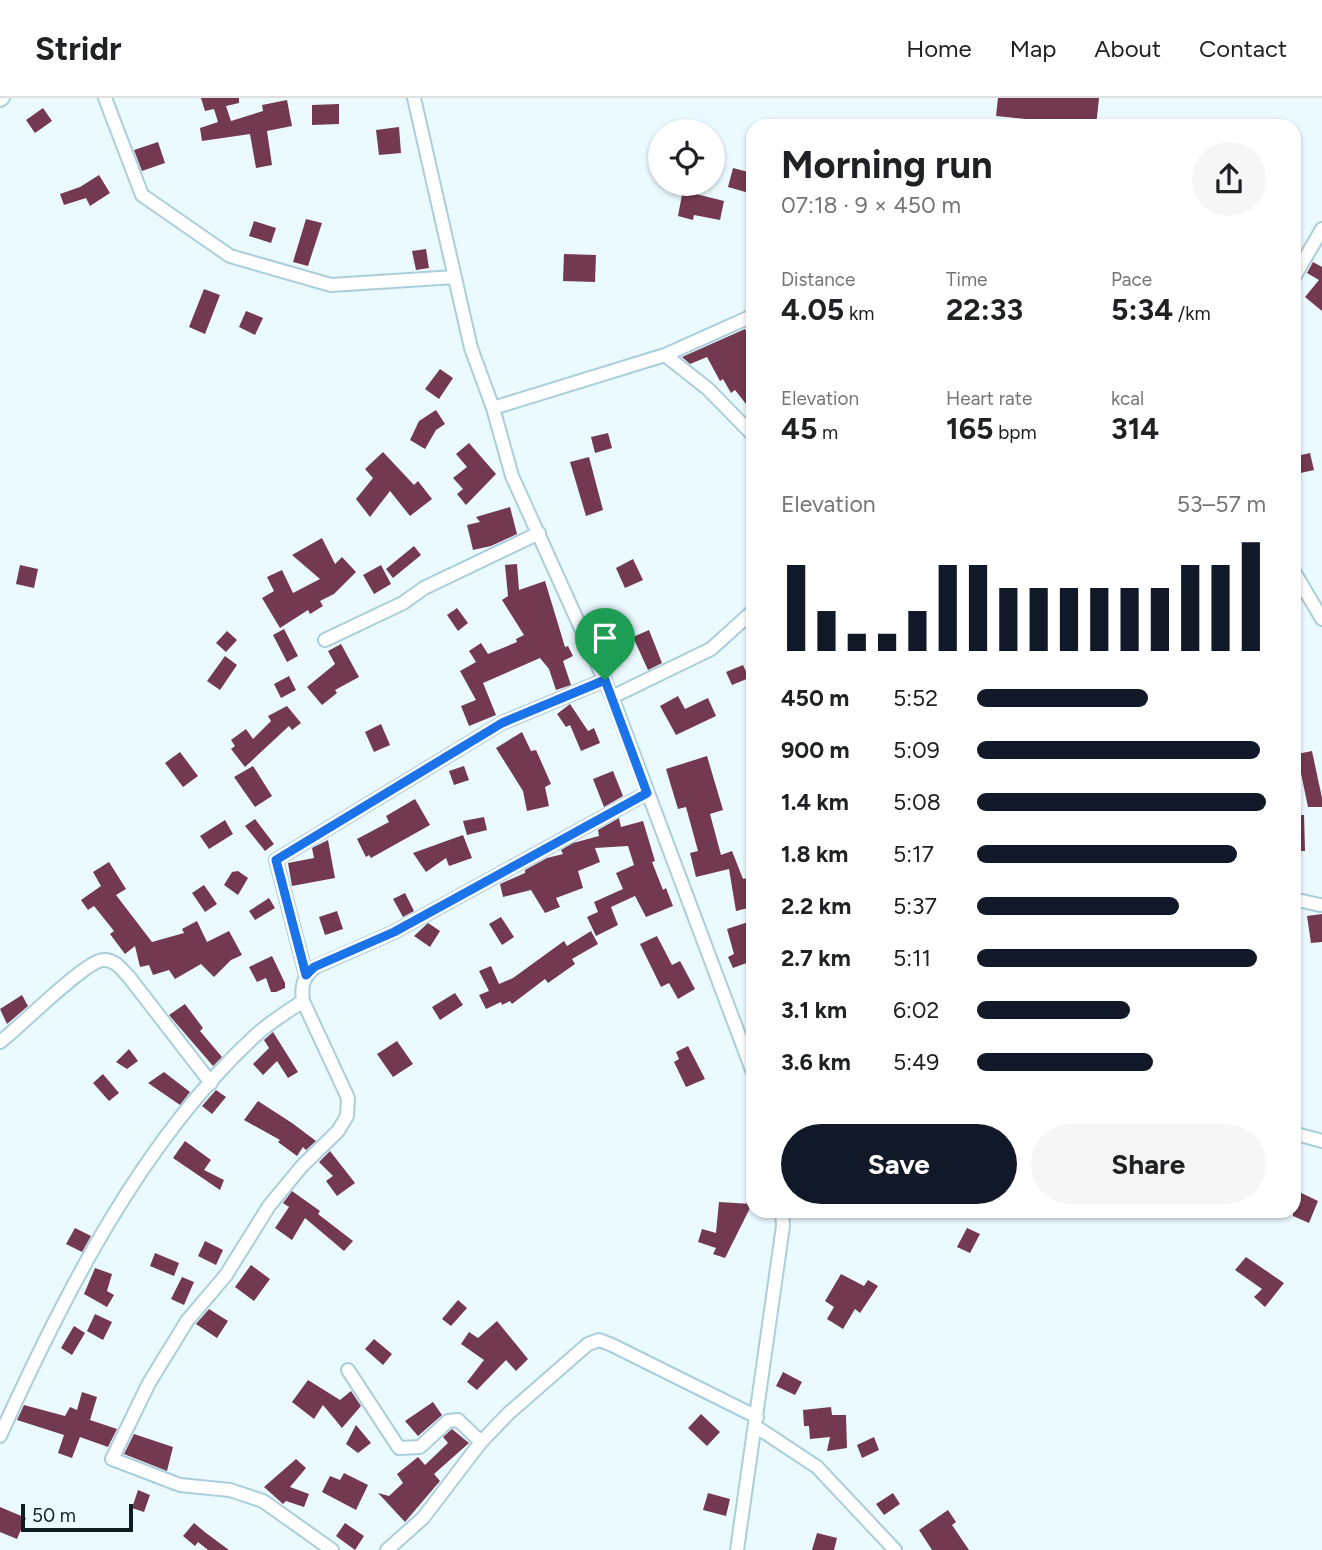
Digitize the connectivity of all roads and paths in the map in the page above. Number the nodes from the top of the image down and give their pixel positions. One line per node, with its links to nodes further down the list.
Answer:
1 (105, 98): 5 (street)
2 (414, 98): 5 (street)
3 (1322, 229): 4 (street)
4 (1301, 265)
5 (454, 277): 8 (street)
6 (746, 319): 7 (street)
7 (665, 355): 8 (street); 9 (street)
8 (493, 408): 10 (street)
9 (746, 428)
10 (539, 533): 14 (street); 15 (street)
11 (1301, 582): 12 (street)
12 (1321, 616)
13 (746, 617): 16 (street)
14 (326, 640)
15 (605, 680): 16 (street); 20 (street)
16 (612, 697): 17 (street)
17 (647, 793): 20 (street); 23 (street)
18 (1301, 901): 19 (street)
19 (1320, 905)
20 (306, 975): 21 (street)
21 (303, 1001): 24 (street); 32 (street)
22 (0, 1042): 24 (street)
23 (746, 1054)
24 (211, 1083): 30 (street)
25 (1301, 1135): 26 (street)
26 (1322, 1140)
27 (782, 1218): 29 (street)
28 (348, 1370): 31 (street)
29 (756, 1422): 31 (street); 34 (street); 35 (street)
30 (0, 1436)
31 (481, 1442): 33 (street)
32 (332, 1550)
33 (387, 1550)
34 (737, 1550)
35 (895, 1550)

